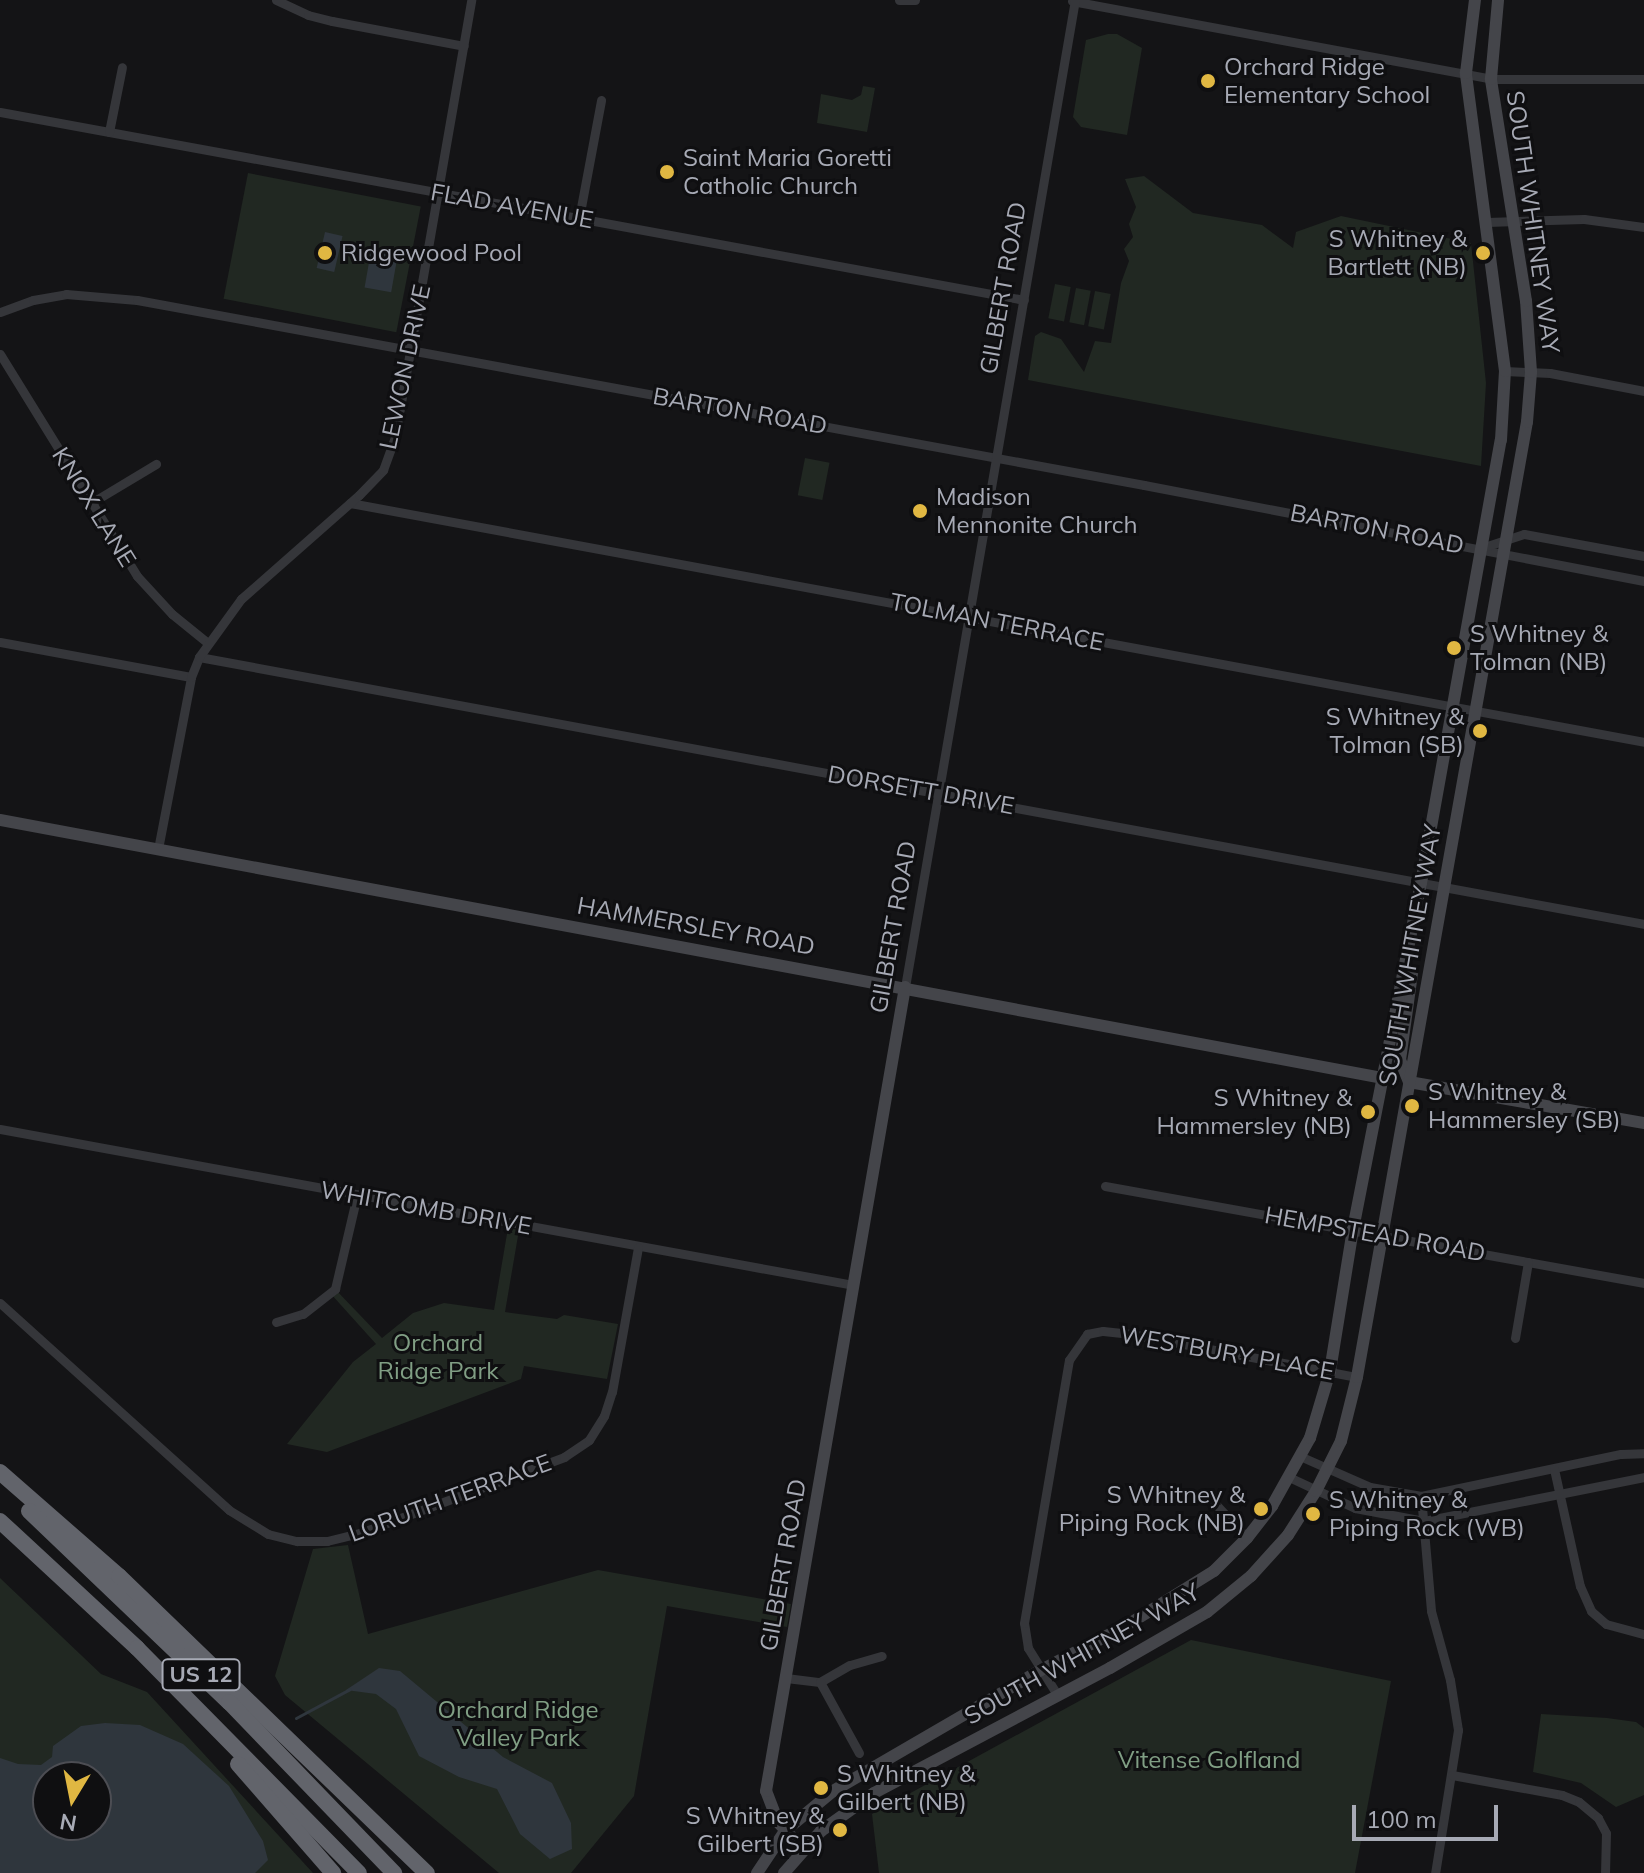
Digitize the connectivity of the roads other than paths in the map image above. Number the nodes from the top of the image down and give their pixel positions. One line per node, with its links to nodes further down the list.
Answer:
1 (276, 0): 8 (street)
2 (471, 0): 8 (street, LEWON DRIVE)
3 (899, 0): 4 (street)
4 (915, 0)
5 (1073, 0): 10 (street); 21 (street, GILBERT ROAD)
6 (1475, 0): 10 (main road, SOUTH WHITNEY WAY)
7 (1498, 0): 11 (main road, SOUTH WHITNEY WAY)
8 (464, 46): 16 (street, LEWON DRIVE)
9 (122, 67): 15 (street)
10 (1466, 73): 11 (street); 19 (main road, SOUTH WHITNEY WAY)
11 (1491, 79): 12 (street); 18 (main road, SOUTH WHITNEY WAY)
12 (1644, 79)
13 (601, 100): 17 (street)
14 (0, 112): 15 (street, FLAD AVENUE)
15 (109, 132): 16 (street, FLAD AVENUE)
16 (438, 192): 17 (street, FLAD AVENUE); 23 (street, LEWON DRIVE)
17 (579, 218): 21 (street, FLAD AVENUE)
18 (1510, 219): 19 (street); 20 (street); 26 (main road, SOUTH WHITNEY WAY)
19 (1487, 222): 25 (main road, SOUTH WHITNEY WAY)
20 (1644, 227)
21 (1024, 300): 28 (street, GILBERT ROAD)
22 (0, 312): 23 (street, BARTON ROAD)
23 (411, 351): 28 (street, BARTON ROAD); 31 (street, LEWON DRIVE)
24 (0, 354): 30 (street, KNOX LANE)
25 (1505, 371): 26 (street); 33 (main road, SOUTH WHITNEY WAY)
26 (1531, 372): 27 (street); 32 (main road, SOUTH WHITNEY WAY)
27 (1644, 391)
28 (996, 457): 33 (street, BARTON ROAD); 37 (street, GILBERT ROAD)
29 (156, 464): 30 (street)
30 (91, 503): 39 (street, KNOX LANE)
31 (350, 503): 37 (street, TOLMAN TERRACE); 39 (street, LEWON DRIVE)
32 (1508, 536): 33 (street, BARTON ROAD); 34 (main road, SOUTH WHITNEY WAY); 35 (street, BARTON ROAD)
33 (1481, 548): 34 (street, BARTON ROAD); 42 (main road, SOUTH WHITNEY WAY)
34 (1505, 554): 36 (street, BARTON ROAD); 43 (main road, SOUTH WHITNEY WAY)
35 (1644, 556)
36 (1644, 581)
37 (969, 617): 42 (street, TOLMAN TERRACE); 45 (street, GILBERT ROAD)
38 (0, 642): 41 (street)
39 (208, 643): 40 (street, LEWON DRIVE)
40 (199, 657): 41 (street, LEWON DRIVE); 45 (street, DORSETT DRIVE)
41 (191, 677): 47 (street, LEWON DRIVE)
42 (1453, 707): 43 (street, TOLMAN TERRACE); 48 (main road, SOUTH WHITNEY WAY)
43 (1476, 712): 44 (street, TOLMAN TERRACE); 49 (main road, SOUTH WHITNEY WAY)
44 (1644, 742)
45 (938, 793): 48 (street, DORSETT DRIVE); 52 (street, GILBERT ROAD)
46 (0, 820): 47 (main road, HAMMERSLEY ROAD)
47 (158, 849): 52 (main road, HAMMERSLEY ROAD)
48 (1421, 883): 49 (street, DORSETT DRIVE); 51 (main road, SOUTH WHITNEY WAY)
49 (1444, 888): 50 (street, DORSETT DRIVE); 54 (main road, SOUTH WHITNEY WAY)
50 (1644, 924)
51 (1410, 940): 53 (main road, SOUTH WHITNEY WAY); 54 (main road)
52 (905, 987): 53 (main road, HAMMERSLEY ROAD); 64 (main road, GILBERT ROAD)
53 (1383, 1078): 59 (main road, SOUTH WHITNEY WAY)
54 (1409, 1082): 55 (main road); 60 (main road, SOUTH WHITNEY WAY)
55 (1644, 1123)
56 (0, 1129): 58 (street, WHITCOMB DRIVE)
57 (1105, 1186): 59 (street, HEMPSTEAD ROAD)
58 (357, 1195): 61 (street, WHITCOMB DRIVE); 66 (street)
59 (1353, 1229): 60 (street, HEMPSTEAD ROAD); 68 (main road, SOUTH WHITNEY WAY)
60 (1383, 1234): 62 (street, HEMPSTEAD ROAD); 69 (main road, SOUTH WHITNEY WAY)
61 (638, 1247): 64 (street, WHITCOMB DRIVE); 65 (street, LORUTH TERRACE)
62 (1528, 1262): 63 (street, HEMPSTEAD ROAD); 67 (street)
63 (1644, 1283)
64 (853, 1285): 89 (main road, GILBERT ROAD)
65 (0, 1303)
66 (276, 1322)
67 (1515, 1338)
68 (1330, 1371): 69 (street, WESTBURY PLACE); 71 (main road, SOUTH WHITNEY WAY); 88 (street, WESTBURY PLACE)
69 (1357, 1377): 72 (main road, SOUTH WHITNEY WAY)
70 (1644, 1453): 73 (street)
71 (1302, 1457): 72 (street); 76 (main road, SOUTH WHITNEY WAY)
72 (1329, 1469): 78 (main road, SOUTH WHITNEY WAY); 80 (street)
73 (1554, 1469): 79 (street); 80 (street)
74 (0, 1472): 94 (highway)
75 (1644, 1477): 79 (street)
76 (1291, 1478): 78 (street); 84 (main road, SOUTH WHITNEY WAY)
77 (0, 1484): 99 (highway, US 12)
78 (1316, 1491): 83 (street); 91 (main road, SOUTH WHITNEY WAY)
79 (1559, 1492): 83 (street); 85 (street)
80 (1421, 1496): 83 (street)
81 (1209, 1497): 84 (street)
82 (0, 1521): 86 (highway, US 12)
83 (1424, 1521): 93 (street)
84 (1247, 1538): 88 (main road, SOUTH WHITNEY WAY)
85 (1644, 1634)
86 (137, 1648): 97 (highway); 98 (highway, US 12)
87 (882, 1656): 90 (street)
88 (1041, 1670): 91 (street); 95 (main road, SOUTH WHITNEY WAY)
89 (786, 1678): 90 (street); 95 (main road, GILBERT ROAD)
90 (820, 1682): 92 (street)
91 (1058, 1696): 96 (main road, SOUTH WHITNEY WAY)
92 (859, 1753)
93 (1452, 1775): 104 (street); 105 (street)
94 (332, 1781): 100 (highway); 101 (highway)
95 (785, 1831): 96 (main road, GILBERT ROAD); 102 (main road, SOUTH WHITNEY WAY)
96 (803, 1849): 103 (main road, SOUTH WHITNEY WAY)
97 (333, 1873)
98 (359, 1873)
99 (394, 1873)
100 (427, 1873)
101 (442, 1873)
102 (757, 1873)
103 (784, 1873)
104 (1435, 1873)
105 (1605, 1873)

